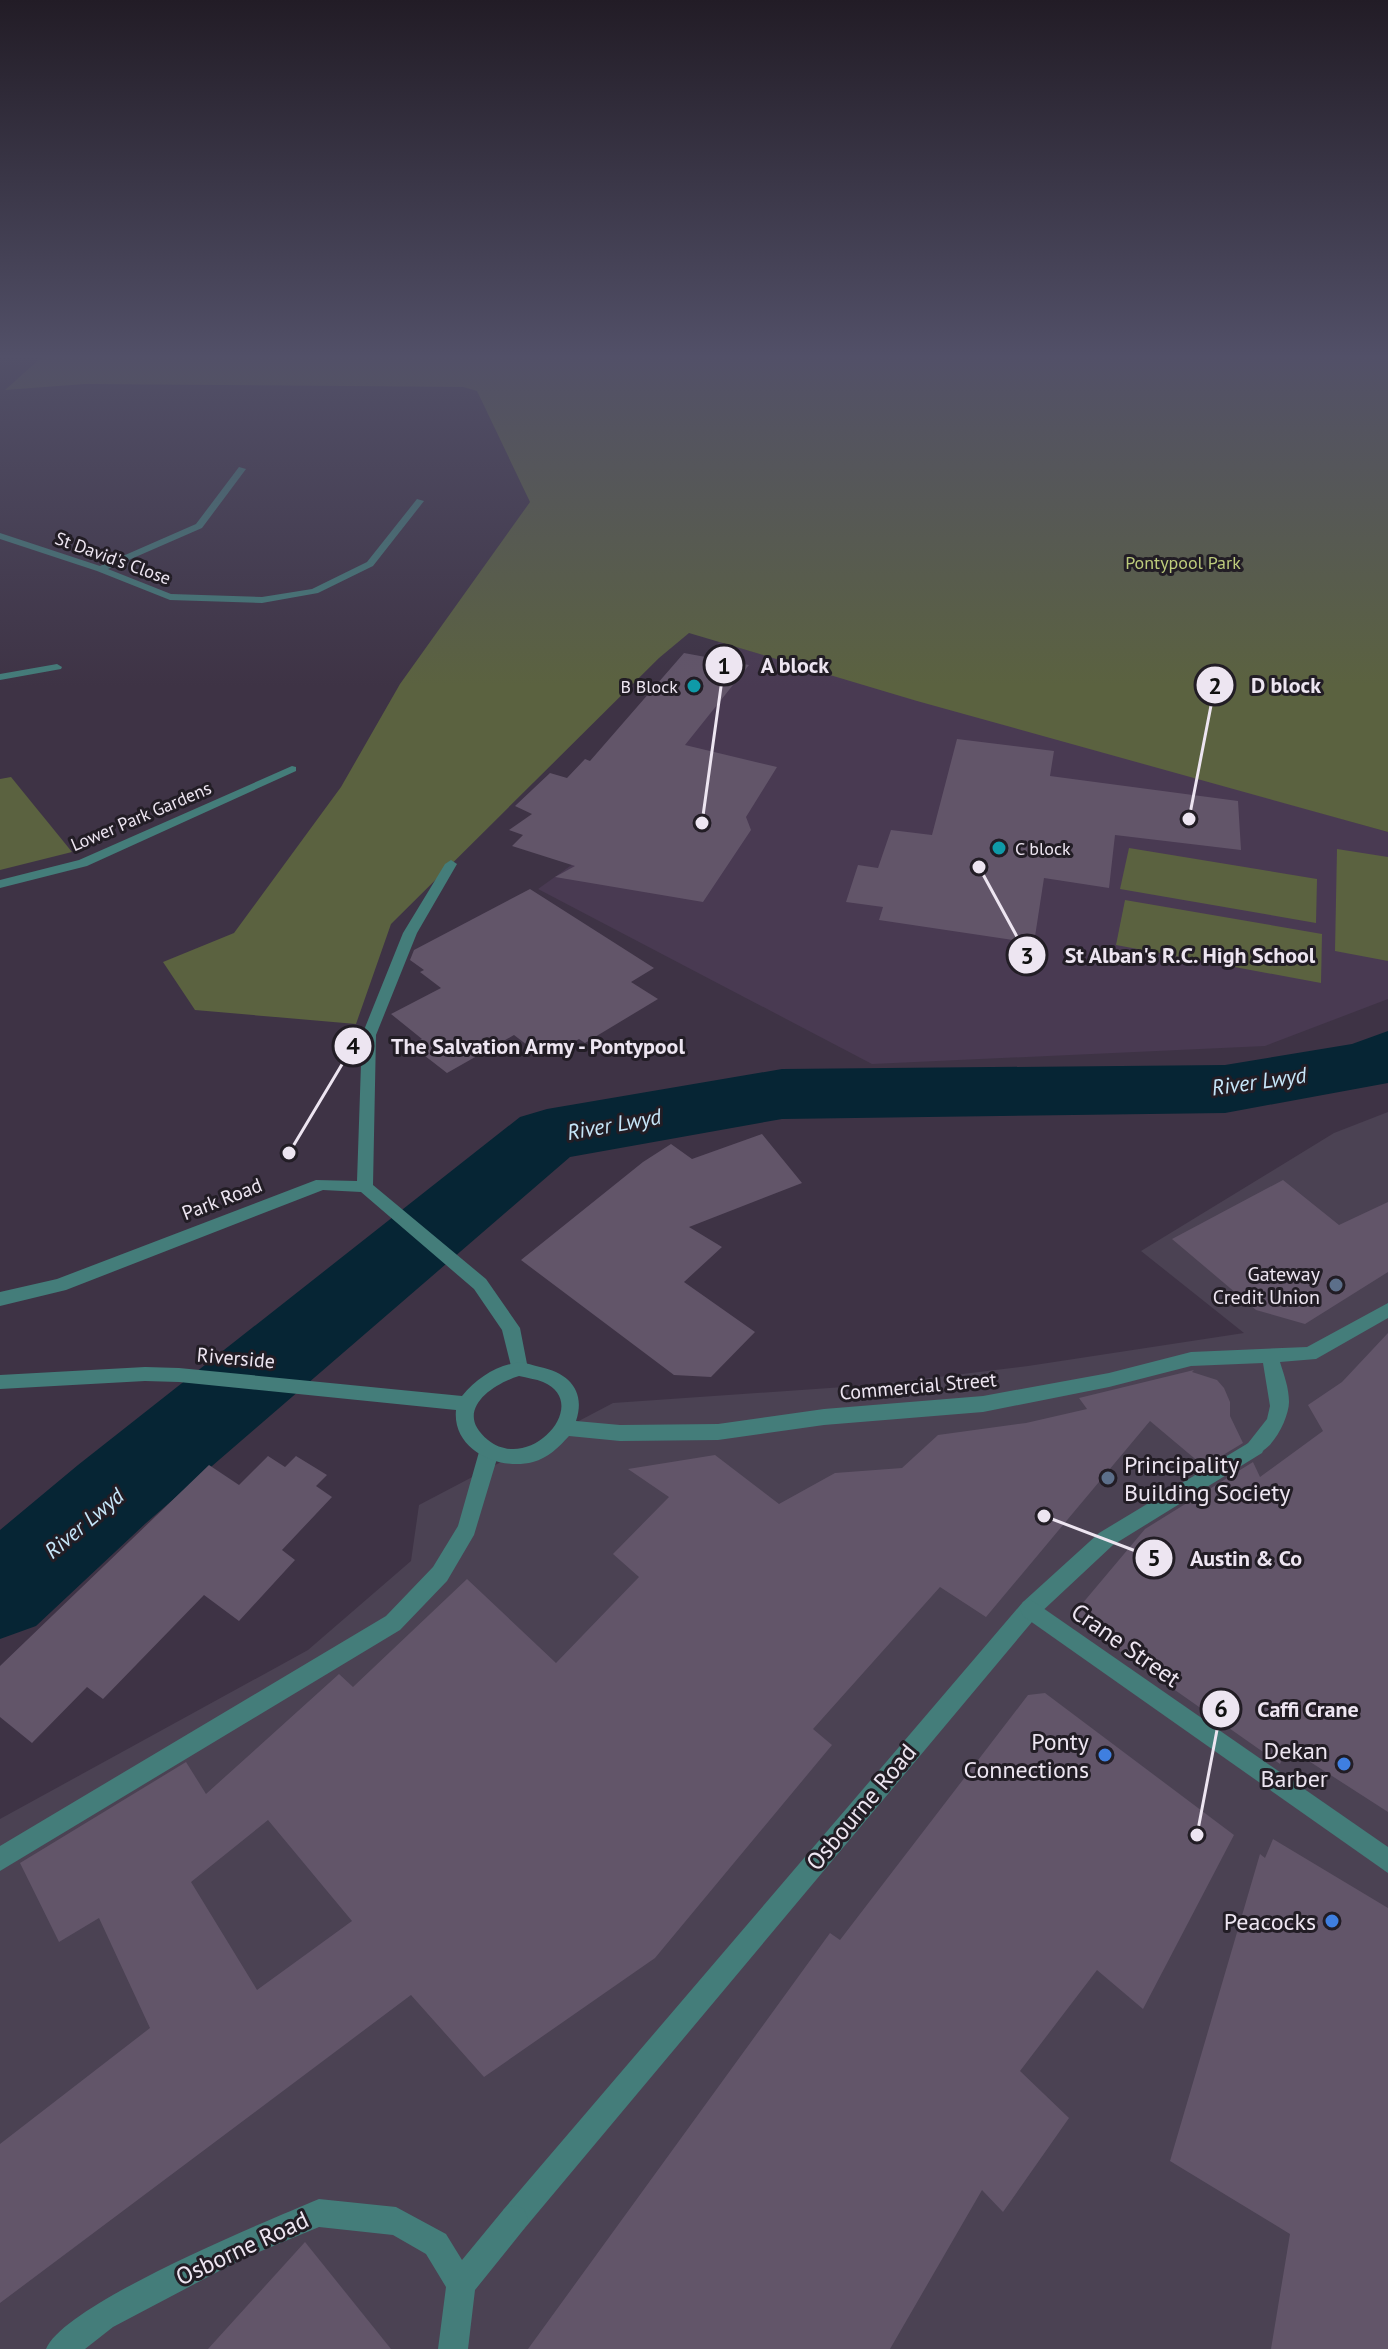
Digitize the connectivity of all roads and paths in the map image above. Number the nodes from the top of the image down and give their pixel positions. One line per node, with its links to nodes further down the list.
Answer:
1 (242, 469): 4 (street)
2 (420, 501): 4 (street, St David's Close)
3 (0, 536): 4 (street, St David's Close)
4 (100, 569)
5 (57, 667): 6 (street)
6 (0, 677)
7 (292, 769): 9 (street, Lower Park Gardens)
8 (451, 864): 10 (street)
9 (0, 884)
10 (365, 1187): 11 (street, Park Road); 14 (street)
11 (0, 1299)
12 (1388, 1310): 13 (street, Commercial Street)
13 (1270, 1357): 17 (street, Commercial Street); 19 (street, Osbourne Road)
14 (519, 1369): 16 (street); 17 (street)
15 (0, 1382): 16 (street, Riverside)
16 (467, 1404): 18 (street)
17 (567, 1428): 18 (street)
18 (489, 1452): 20 (street)
19 (1030, 1609): 21 (street, Crane Street); 22 (street, Osbourne Road)
20 (0, 1859)
21 (1388, 1861)
22 (461, 2284): 23 (street, Osborne Road); 24 (street)
23 (61, 2349)
24 (453, 2349)

